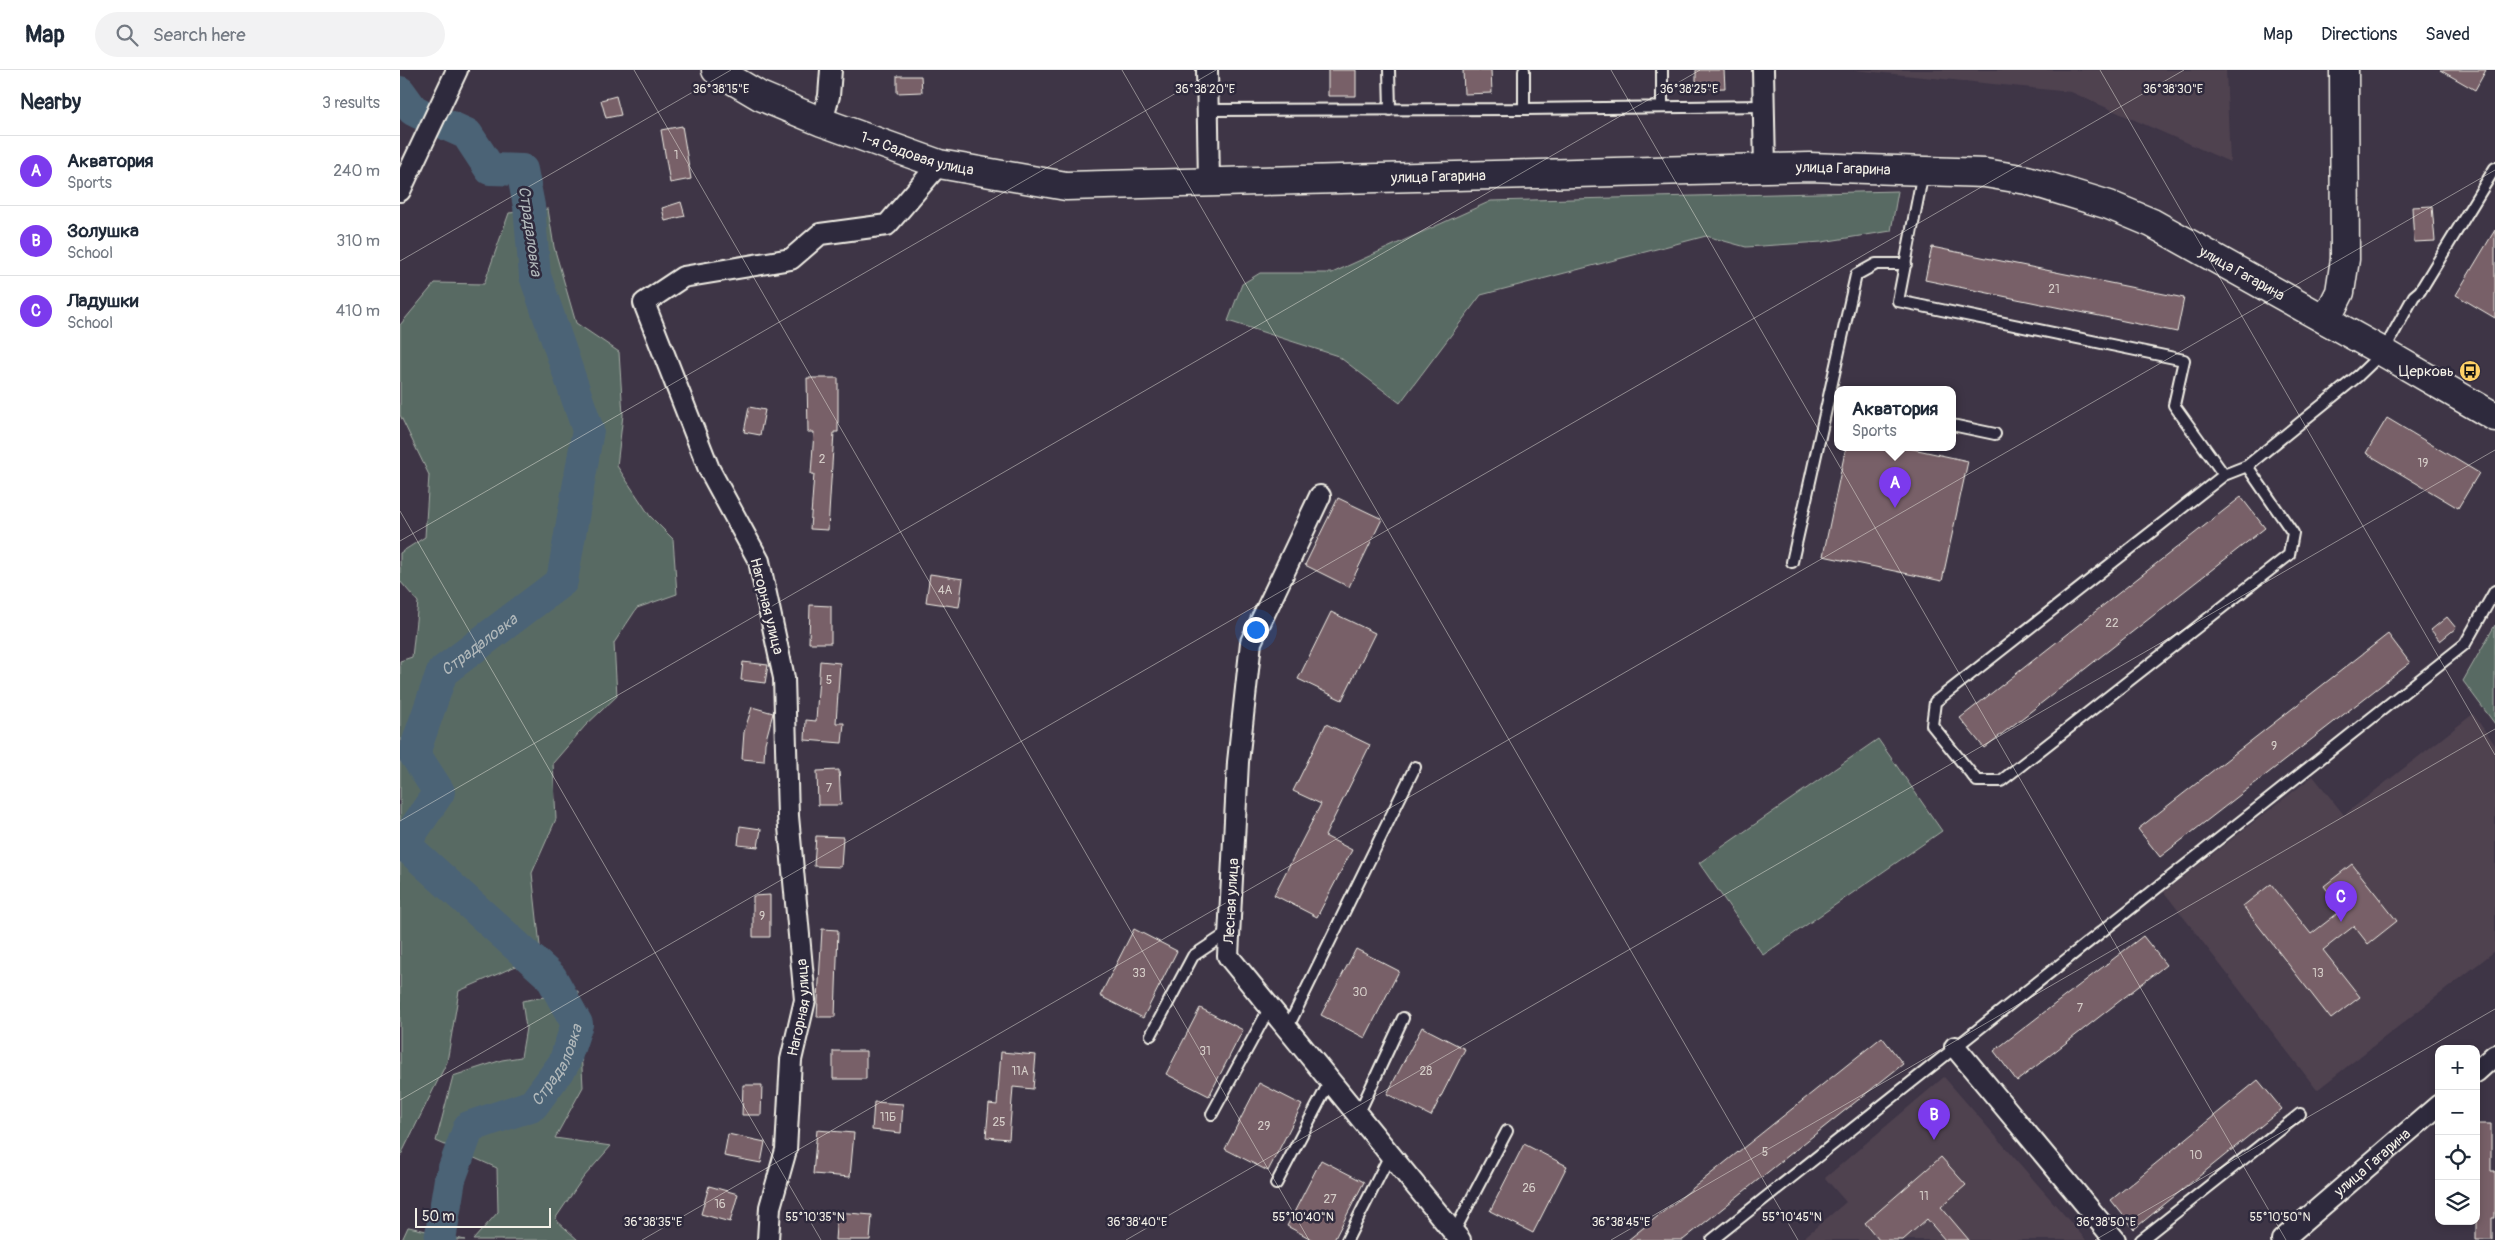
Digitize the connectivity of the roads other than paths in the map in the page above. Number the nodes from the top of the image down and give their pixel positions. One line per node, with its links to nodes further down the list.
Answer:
1 (457, 70): 22 (street)
2 (716, 70): 15 (street, 1-я Садовая улица)
3 (831, 70): 15 (street)
4 (1207, 70): 13 (street)
5 (1389, 70): 14 (lane)
6 (1524, 70): 12 (lane)
7 (1662, 70): 11 (lane)
8 (1763, 70): 10 (street)
9 (2344, 70): 24 (street)
10 (1764, 106): 11 (lane); 17 (street)
11 (1662, 107): 12 (lane)
12 (1524, 109): 14 (lane)
13 (1208, 110): 14 (lane); 20 (street)
14 (1390, 110)
15 (822, 122): 16 (street, 1-я Садовая улица)
16 (939, 164): 21 (street, 1-я Садовая улица); 54 (street, Нагорная улица)
17 (1765, 168): 19 (street, улица Гагарина); 20 (street, улица Гагарина)
18 (2495, 168): 25 (lane)
19 (1924, 171): 23 (lane); 24 (street, улица Гагарина)
20 (1209, 183): 21 (street, улица Гагарина)
21 (1133, 184)
22 (400, 191)
23 (1906, 264): 26 (lane); 32 (lane)
24 (2326, 320): 25 (street, улица Гагарина)
25 (2383, 352): 28 (street, улица Гагарина); 31 (lane)
26 (1835, 386)
27 (1833, 399): 34 (lane)
28 (2495, 417)
29 (1956, 426): 30 (lane)
30 (1995, 434)
31 (2246, 466): 32 (lane); 32 (lane)
32 (2224, 476)
33 (1320, 496): 37 (street, Лесная улица)
34 (1792, 562)
35 (2495, 591): 42 (lane)
36 (1415, 767): 40 (lane)
37 (1230, 932): 38 (street, Лесная улица); 41 (lane)
38 (1270, 1007): 40 (street, Лесная улица); 47 (lane)
39 (1403, 1018): 49 (lane)
40 (1287, 1029): 45 (street, Лесная улица)
41 (1151, 1034)
42 (1955, 1047): 56 (lane); 57 (street)
43 (2495, 1056): 44 (street)
44 (2480, 1069)
45 (1330, 1081): 49 (street, Лесная улица); 52 (lane)
46 (2435, 1108): 59 (street, улица Гагарина)
47 (1212, 1114)
48 (2300, 1114): 58 (lane)
49 (1358, 1115): 51 (street, Лесная улица)
50 (1507, 1131): 53 (lane)
51 (1390, 1156): 53 (street, Лесная улица); 55 (lane)
52 (1276, 1184)
53 (1454, 1238)
54 (768, 1240)
55 (1347, 1240)
56 (1712, 1240)
57 (2115, 1240)
58 (2141, 1240)
59 (2282, 1240)

